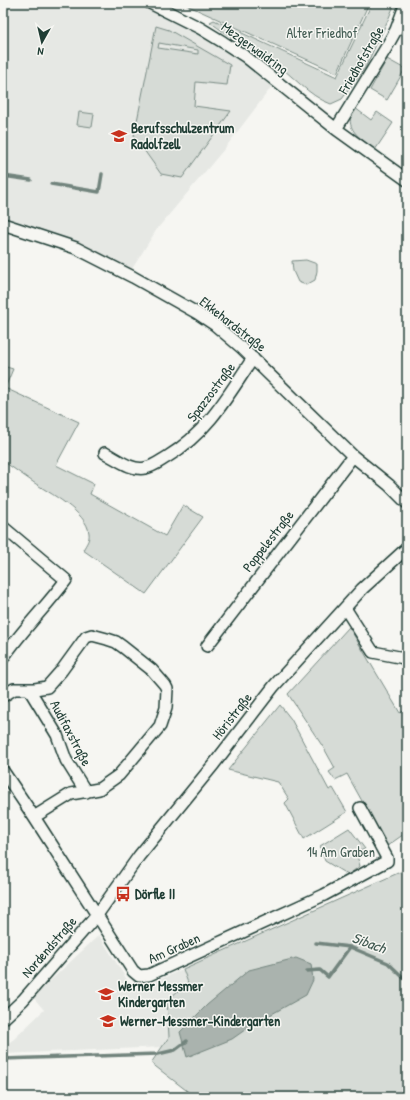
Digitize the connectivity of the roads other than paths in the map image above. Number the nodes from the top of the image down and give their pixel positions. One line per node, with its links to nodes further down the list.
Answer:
1 (150, 3): 3 (street, Mezgerwaidring)
2 (406, 3): 3 (street, Friedhofstraße)
3 (336, 130): 4 (street, Mezgerwaidring)
4 (407, 180)
5 (3, 224): 6 (street, Ekkehardstraße)
6 (253, 358): 7 (street, Spazzostraße); 8 (street, Ekkehardstraße)
7 (105, 453)
8 (353, 456): 9 (street, Ekkehardstraße); 13 (street, Poppelestraße)
9 (407, 503)
10 (3, 527): 14 (street)
11 (407, 548): 12 (street, Höristraße)
12 (344, 608): 15 (street); 22 (street, Höristraße)
13 (207, 646)
14 (5, 651)
15 (407, 662)
16 (29, 689): 17 (street, Audifaxstraße); 19 (street, Audifaxstraße); 19 (street, Audifaxstraße)
17 (3, 696)
18 (3, 771): 21 (street, Am Graben)
19 (86, 792): 21 (street, Audifaxstraße)
20 (360, 808): 22 (street, Am Graben)
21 (34, 817): 22 (street, Am Graben)
22 (96, 915): 23 (street, Nordendstraße)
23 (4, 1015)

